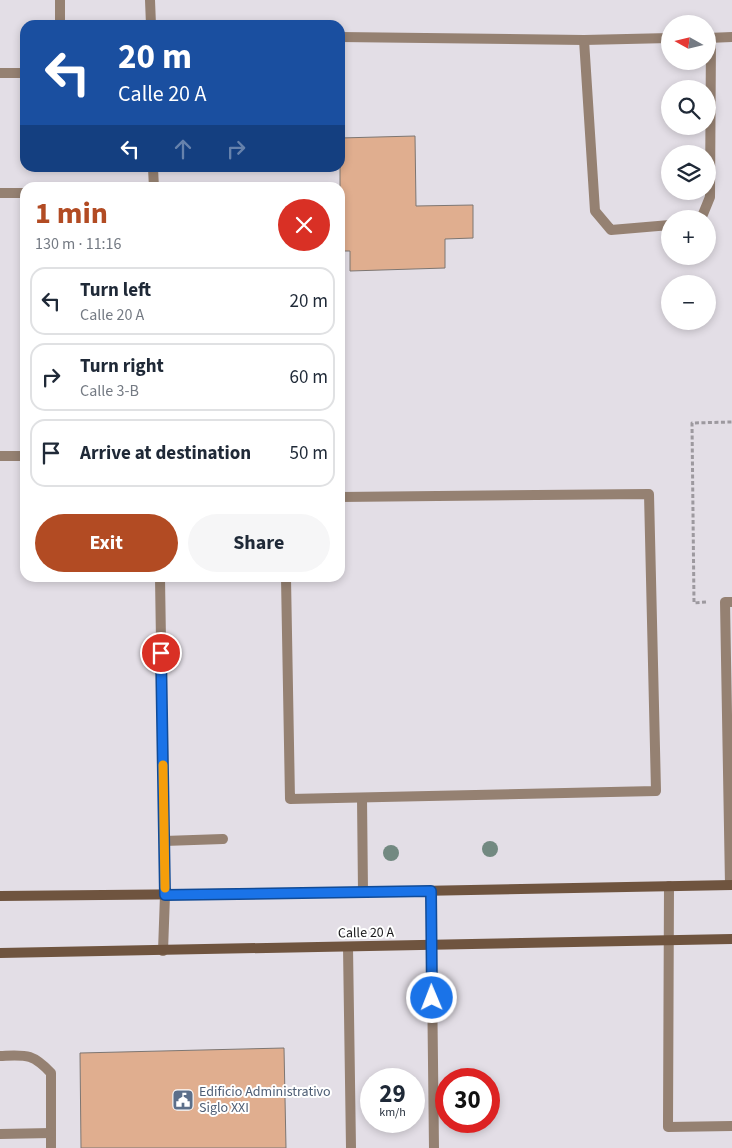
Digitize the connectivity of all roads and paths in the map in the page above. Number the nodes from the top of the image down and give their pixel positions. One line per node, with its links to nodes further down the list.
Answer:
1 (60, 0): 3 (street)
2 (150, 0): 4 (street)
3 (60, 20)
4 (151, 20)
5 (732, 37): 8 (street)
6 (345, 38): 9 (street)
7 (661, 38): 9 (street)
8 (716, 38)
9 (584, 40): 16 (street)
10 (709, 70): 15 (street)
11 (0, 73): 12 (street)
12 (20, 73)
13 (0, 193): 14 (street)
14 (20, 193)
15 (705, 210)
16 (661, 226)
17 (732, 422): 24 (path)
18 (0, 456): 19 (street)
19 (20, 456)
20 (345, 497): 25 (street)
21 (160, 582): 28 (street)
22 (286, 582): 25 (street)
23 (732, 602): 26 (street)
24 (694, 603)
25 (362, 798): 32 (street)
26 (731, 834): 29 (street)
27 (223, 839): 28 (street)
28 (164, 841): 33 (street)
29 (731, 885): 30 (street)
30 (669, 886): 31 (street); 36 (street)
31 (431, 891): 32 (street); 37 (street)
32 (363, 892): 33 (street)
33 (165, 895): 34 (street); 39 (street)
34 (0, 896)
35 (732, 939): 36 (street, Calle 20 A)
36 (669, 940): 37 (street, Calle 20 A); 42 (street)
37 (430, 945): 38 (street, Calle 20 A); 47 (street)
38 (348, 947): 39 (street, Calle 20 A); 46 (street)
39 (163, 951): 40 (street, Calle 20 A)
40 (0, 953)
41 (0, 1056): 43 (street)
42 (732, 1126)
43 (51, 1133): 44 (street); 45 (street)
44 (0, 1134)
45 (51, 1148)
46 (351, 1148)
47 (434, 1148)

